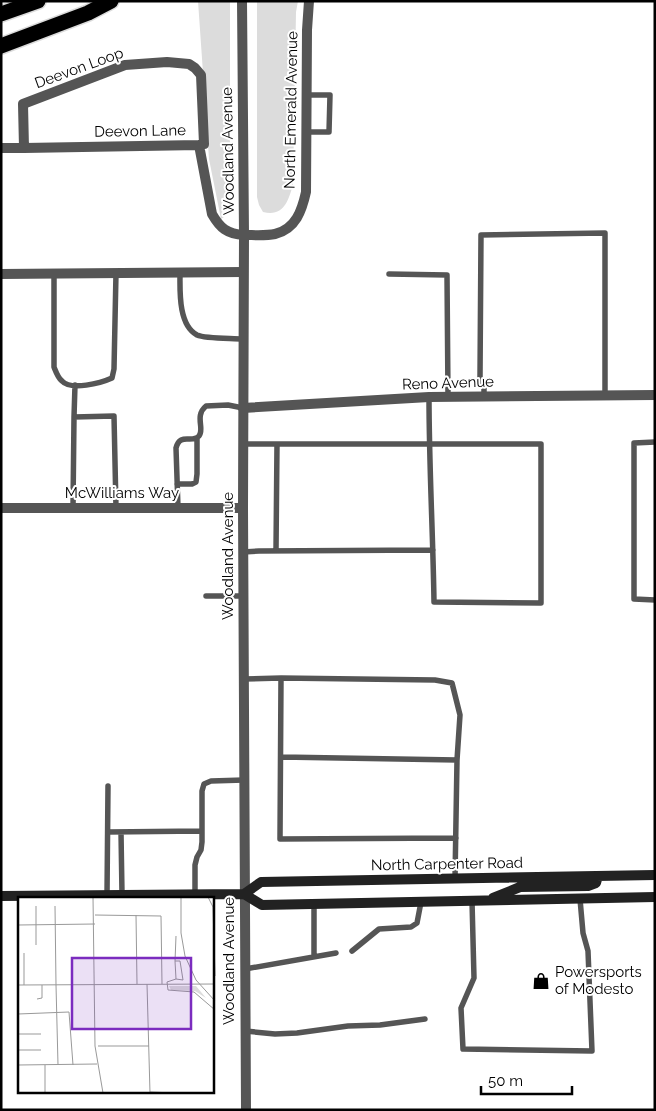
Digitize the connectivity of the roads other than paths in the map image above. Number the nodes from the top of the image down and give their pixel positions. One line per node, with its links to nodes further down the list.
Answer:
1 (38, 1): 5 (highway)
2 (111, 1): 6 (highway)
3 (242, 1): 12 (street, Woodland Avenue)
4 (310, 1): 7 (street, North Emerald Avenue)
5 (1, 14)
6 (1, 46)
7 (307, 95): 8 (street, North Emerald Avenue); 8 (lane)
8 (307, 132): 12 (street, North Emerald Avenue)
9 (199, 145): 11 (street, Deevon Lane); 11 (street, Deevon Loop); 12 (street, Deevon Lane)
10 (1, 148): 11 (street, Deevon Lane)
11 (24, 148)
12 (244, 235): 13 (street, Woodland Avenue)
13 (243, 272): 14 (street); 19 (street, Woodland Avenue)
14 (180, 273): 17 (street); 19 (lane)
15 (1, 274): 16 (street)
16 (54, 274): 17 (street); 20 (lane)
17 (116, 274): 20 (lane)
18 (389, 274): 25 (lane)
19 (243, 339): 26 (street, Woodland Avenue)
20 (75, 385): 27 (lane)
21 (605, 395): 22 (street, Reno Avenue); 23 (street, Reno Avenue); 23 (lane)
22 (655, 395)
23 (484, 396): 25 (street, Reno Avenue)
24 (429, 397): 25 (street, Reno Avenue); 26 (street, Reno Avenue); 32 (lane)
25 (448, 397)
26 (243, 408): 28 (lane); 30 (street, Woodland Avenue)
27 (74, 417): 35 (lane); 36 (lane)
28 (196, 438): 33 (lane); 33 (lane)
29 (655, 442): 44 (lane)
30 (243, 444): 31 (lane); 38 (street, Woodland Avenue)
31 (277, 444): 32 (lane); 40 (lane)
32 (430, 445): 39 (lane); 39 (lane)
33 (177, 484): 37 (lane)
34 (1, 508): 35 (street, McWilliams Way)
35 (73, 508): 36 (street, McWilliams Way)
36 (116, 508): 37 (street, McWilliams Way)
37 (178, 508): 38 (street, McWilliams Way)
38 (242, 508): 41 (street, Woodland Avenue)
39 (433, 550): 40 (lane)
40 (276, 551): 41 (lane)
41 (243, 552): 43 (street, Woodland Avenue)
42 (206, 596): 43 (lane)
43 (243, 596): 45 (street, Woodland Avenue)
44 (655, 600)
45 (243, 678): 46 (lane); 49 (street, Woodland Avenue)
46 (281, 678): 47 (lane); 48 (lane)
47 (281, 757): 48 (lane); 54 (lane)
48 (457, 760): 54 (lane)
49 (244, 780): 51 (lane); 60 (street, Woodland Avenue)
50 (108, 786): 52 (lane)
51 (202, 831): 53 (lane); 59 (lane)
52 (108, 832): 53 (lane); 61 (lane)
53 (121, 832): 58 (lane)
54 (456, 838): 57 (lane)
55 (655, 875): 56 (main road, North Carpenter Road)
56 (598, 876): 57 (main road, North Carpenter Road); 65 (main road)
57 (455, 879): 60 (main road, North Carpenter Road)
58 (122, 894): 59 (main road, North Carpenter Road); 61 (main road, North Carpenter Road)
59 (195, 894): 60 (main road, North Carpenter Road)
60 (244, 894): 68 (main road, North Carpenter Road); 72 (street, Woodland Avenue)
61 (108, 895): 62 (main road, North Carpenter Road)
62 (1, 896)
63 (655, 897): 64 (main road, North Carpenter Road)
64 (580, 899): 65 (main road, North Carpenter Road); 66 (lane)
65 (487, 900): 66 (main road, North Carpenter Road)
66 (472, 901): 67 (main road, North Carpenter Road)
67 (421, 902): 68 (main road, North Carpenter Road); 69 (lane)
68 (314, 904): 71 (lane)
69 (352, 951)
70 (336, 953): 71 (lane)
71 (314, 956): 72 (lane)
72 (244, 969): 74 (street, Woodland Avenue)
73 (424, 1019): 74 (lane)
74 (245, 1031): 75 (street, Woodland Avenue)
75 (246, 1110)

